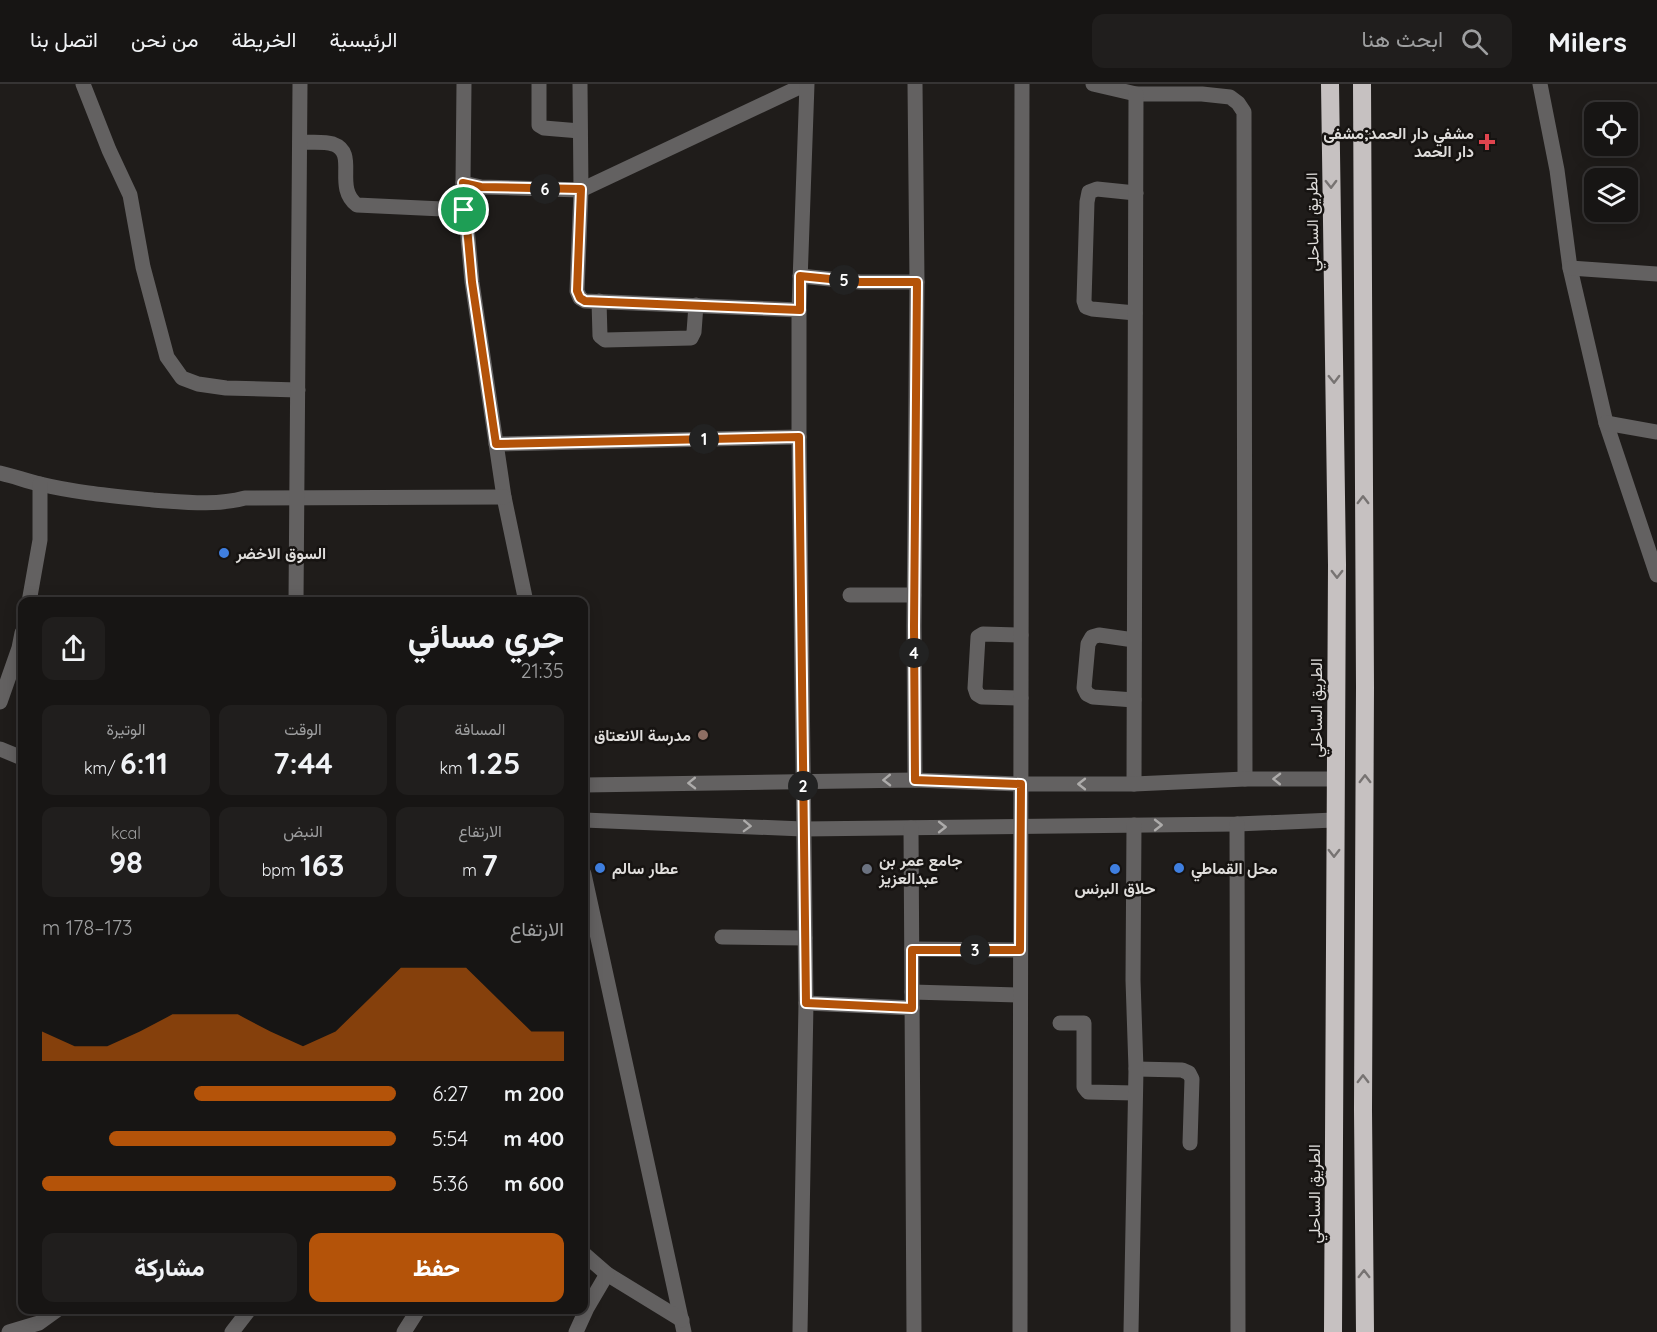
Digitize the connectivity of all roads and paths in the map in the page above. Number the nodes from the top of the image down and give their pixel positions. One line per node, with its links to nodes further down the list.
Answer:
1 (83, 84): 28 (street)
2 (300, 84): 15 (street)
3 (464, 84): 16 (street)
4 (539, 84): 14 (street)
5 (580, 84): 14 (street)
6 (806, 84): 17 (street); 22 (street)
7 (915, 84): 23 (street)
8 (1022, 84): 43 (street)
9 (1093, 84): 13 (street)
10 (1330, 84): 52 (highway, الطريق الساحلي, one-way to 52)
11 (1362, 84): 96 (highway, one-way to 11)
12 (1540, 84): 20 (street)
13 (1136, 94): 18 (street); 51 (street)
14 (580, 130): 17 (street)
15 (300, 142): 19 (street); 28 (street)
16 (463, 183): 17 (street); 19 (street)
17 (581, 189): 24 (street)
18 (1136, 193): 27 (street); 27 (street)
19 (464, 210): 32 (street)
20 (1570, 268): 21 (street); 29 (street)
21 (1657, 274)
22 (800, 276): 23 (street); 26 (street)
23 (917, 282): 39 (street)
24 (599, 301): 25 (street); 25 (street)
25 (696, 305): 26 (street)
26 (800, 310): 31 (street)
27 (1135, 313): 44 (street)
28 (298, 390): 36 (street)
29 (1606, 423): 30 (street); 37 (street)
30 (1657, 432)
31 (799, 437): 32 (street); 54 (street)
32 (496, 444): 35 (street)
33 (0, 473): 34 (street)
34 (40, 484): 36 (street); 40 (street)
35 (504, 497): 36 (street); 42 (street)
36 (297, 498): 41 (street)
37 (1657, 574)
38 (850, 595): 39 (street)
39 (914, 595): 53 (street)
40 (30, 597)
41 (296, 597)
42 (525, 597)
43 (1021, 635): 46 (street); 46 (street)
44 (1134, 640): 47 (street); 47 (street)
45 (18, 651): 48 (street)
46 (1021, 698): 55 (street)
47 (1134, 700): 56 (street)
48 (0, 702)
49 (0, 749): 50 (street)
50 (18, 756)
51 (1245, 778): 52 (street, one-way to 51); 56 (street)
52 (1335, 779): 59 (highway, الطريق الساحلي)
53 (915, 780): 54 (street, one-way to 54); 55 (street)
54 (803, 782): 57 (street, one-way to 57); 64 (street)
55 (1021, 784): 56 (street, one-way to 55); 62 (street)
56 (1134, 784)
57 (588, 785)
58 (588, 820): 64 (street, one-way to 64)
59 (1334, 820): 60 (street); 95 (highway, الطريق الساحلي, one-way to 95)
60 (1237, 824): 61 (street, one-way to 60); 94 (street)
61 (1134, 825): 62 (street); 74 (street)
62 (1021, 827): 63 (street, one-way to 62); 69 (street)
63 (911, 828): 64 (street); 68 (street)
64 (803, 829): 67 (street)
65 (588, 892): 84 (street)
66 (722, 937): 67 (street)
67 (805, 938): 72 (street)
68 (912, 950): 69 (street); 71 (street)
69 (1020, 950): 70 (street)
70 (1020, 995): 71 (street); 92 (street)
71 (912, 1000): 72 (street); 91 (street)
72 (806, 1003): 90 (street)
73 (1060, 1023): 75 (street)
74 (1136, 1069): 75 (street); 76 (street)
75 (1135, 1093): 93 (street)
76 (1191, 1143)
77 (588, 1257): 78 (street)
78 (607, 1274): 79 (street); 84 (street)
79 (588, 1305)
80 (53, 1314): 85 (street)
81 (246, 1314): 87 (street)
82 (415, 1314): 88 (street)
83 (584, 1314): 89 (street)
84 (683, 1326)
85 (40, 1327): 86 (street)
86 (9, 1332)
87 (231, 1332)
88 (404, 1332)
89 (576, 1332)
90 (800, 1332)
91 (914, 1332)
92 (1020, 1332)
93 (1131, 1332)
94 (1238, 1332)
95 (1333, 1332)
96 (1365, 1332)

